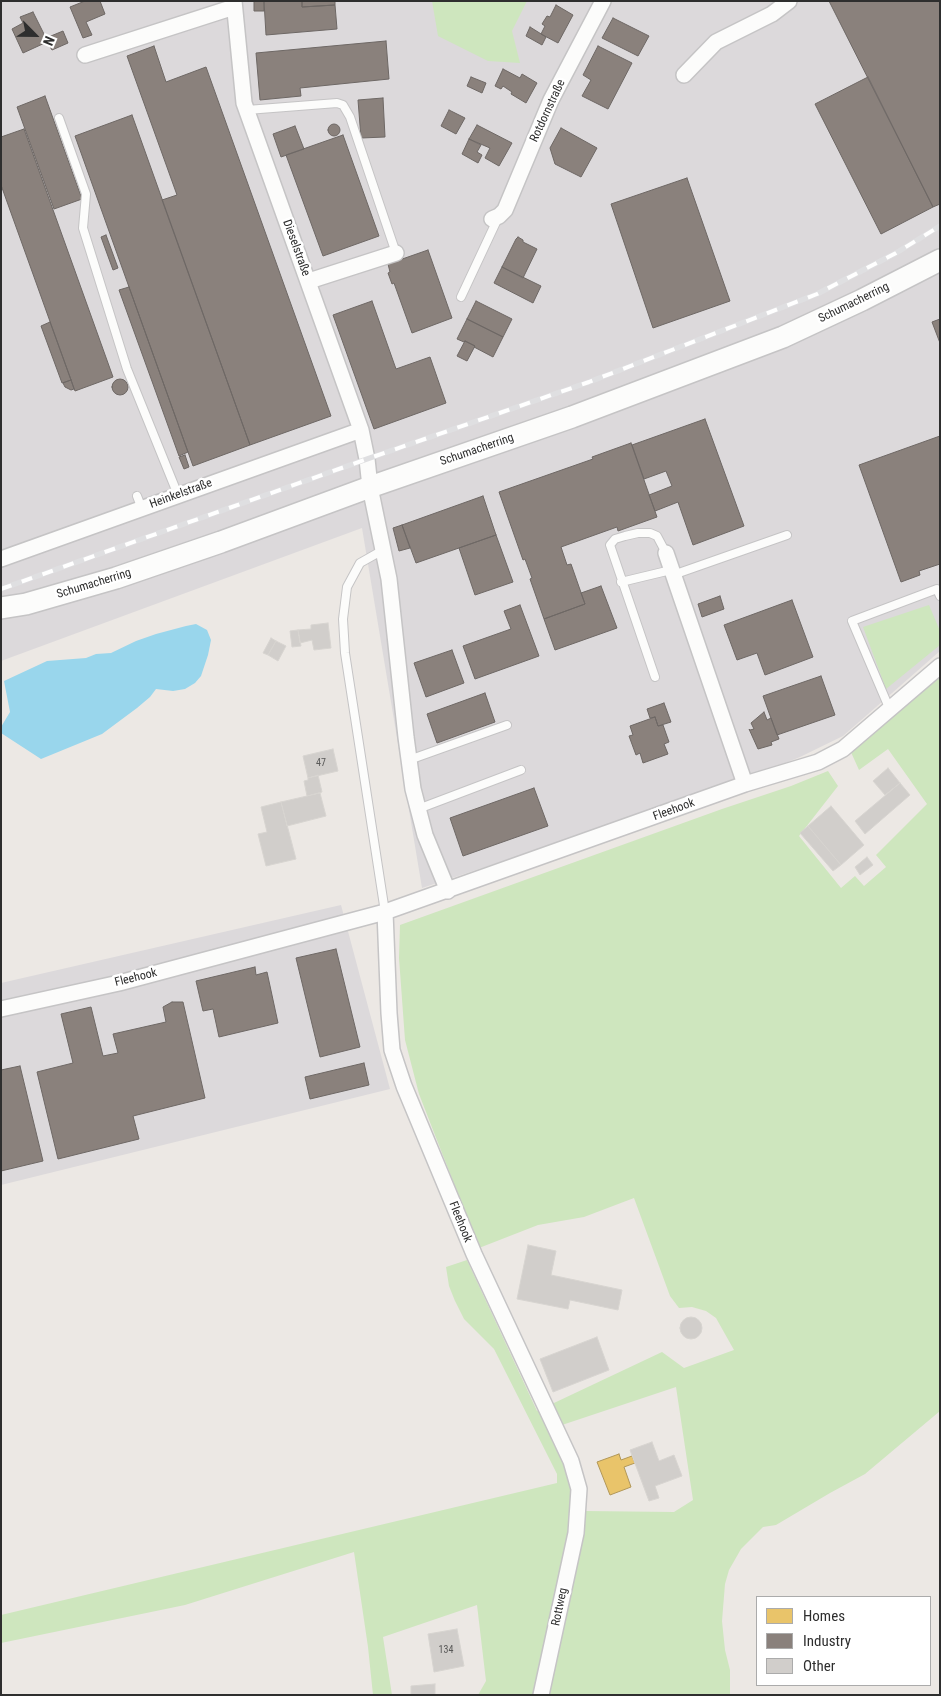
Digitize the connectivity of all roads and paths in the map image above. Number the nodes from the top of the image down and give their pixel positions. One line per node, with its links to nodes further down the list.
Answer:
1 (603, 1): 8 (street, Rotdornstraße)
2 (789, 1): 5 (street)
3 (234, 4): 4 (street, Dieselstraße); 6 (street, Dieselstraße)
4 (85, 55)
5 (684, 75)
6 (247, 110): 9 (lane); 11 (street, Dieselstraße)
7 (59, 118): 15 (lane)
8 (496, 217): 12 (lane)
9 (396, 253): 11 (street)
10 (940, 260): 14 (main road, Schumacherring)
11 (309, 281): 13 (street, Dieselstraße)
12 (461, 297)
13 (361, 430): 14 (street, Dieselstraße); 15 (street, Heinkelstraße)
14 (370, 487): 17 (street, Dieselstraße); 23 (main road, Schumacherring)
15 (178, 496): 19 (street, Heinkelstraße)
16 (786, 535): 20 (lane)
17 (383, 550): 28 (street, Dieselstraße); 33 (lane)
18 (666, 553): 20 (street); 21 (lane)
19 (1, 559)
20 (672, 573): 21 (lane); 30 (street)
21 (622, 582): 25 (lane)
22 (940, 596): 26 (lane)
23 (1, 608)
24 (940, 666): 26 (street, Fleehook)
25 (655, 677)
26 (890, 710): 30 (street, Fleehook)
27 (507, 724): 28 (lane)
28 (409, 760): 31 (street, Dieselstraße)
29 (521, 770): 31 (lane)
30 (745, 784): 32 (street, Fleehook)
31 (418, 810): 32 (street, Dieselstraße)
32 (448, 891): 33 (street, Fleehook)
33 (385, 912): 34 (street, Fleehook); 35 (street, Fleehook)
34 (1, 1009)
35 (578, 1519): 36 (street, Rottweg)
36 (541, 1695)

